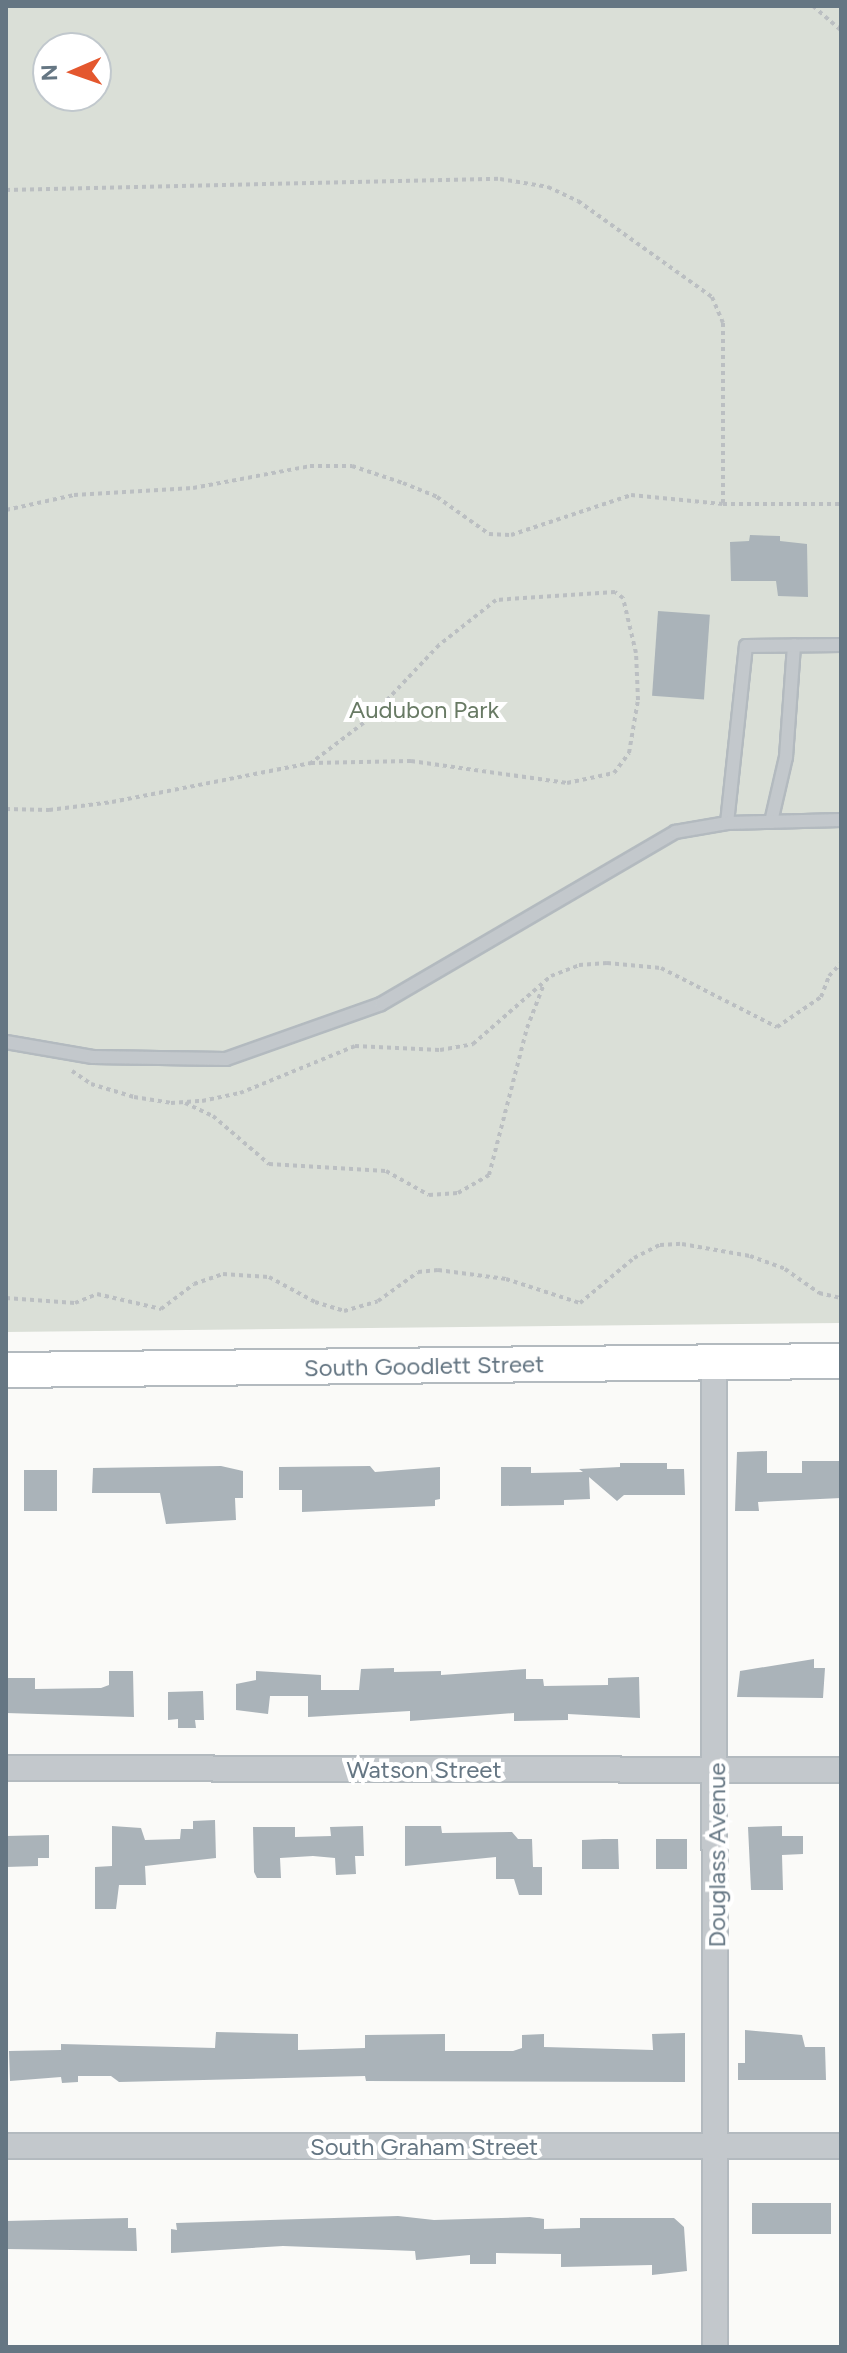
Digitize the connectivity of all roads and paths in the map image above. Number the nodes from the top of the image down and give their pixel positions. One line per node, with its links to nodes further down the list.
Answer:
1 (813, 6): 2 (path)
2 (841, 30)
3 (6, 190): 4 (path)
4 (723, 504): 5 (path); 6 (path)
5 (841, 504)
6 (6, 510)
7 (794, 645): 8 (lane); 12 (lane); 13 (lane)
8 (841, 645)
9 (311, 763): 9 (path); 10 (path)
10 (6, 809)
11 (841, 820): 12 (lane)
12 (771, 822): 13 (lane)
13 (727, 823): 16 (lane)
14 (841, 963): 15 (path)
15 (545, 981): 18 (path); 18 (path)
16 (6, 1042)
17 (70, 1071): 18 (path)
18 (183, 1102)
19 (6, 1298): 20 (path)
20 (841, 1298)
21 (841, 1361): 22 (main road, South Goodlett Street)
22 (714, 1364): 23 (main road, South Goodlett Street); 26 (street, Douglass Avenue)
23 (6, 1370)
24 (6, 1768): 26 (street, Watson Street)
25 (841, 1770): 26 (street, Watson Street)
26 (717, 1771): 29 (street, Douglass Avenue)
27 (6, 2146): 29 (street, South Graham Street)
28 (841, 2146): 29 (street, South Graham Street)
29 (717, 2147): 30 (street, Douglass Avenue)
30 (715, 2347)

